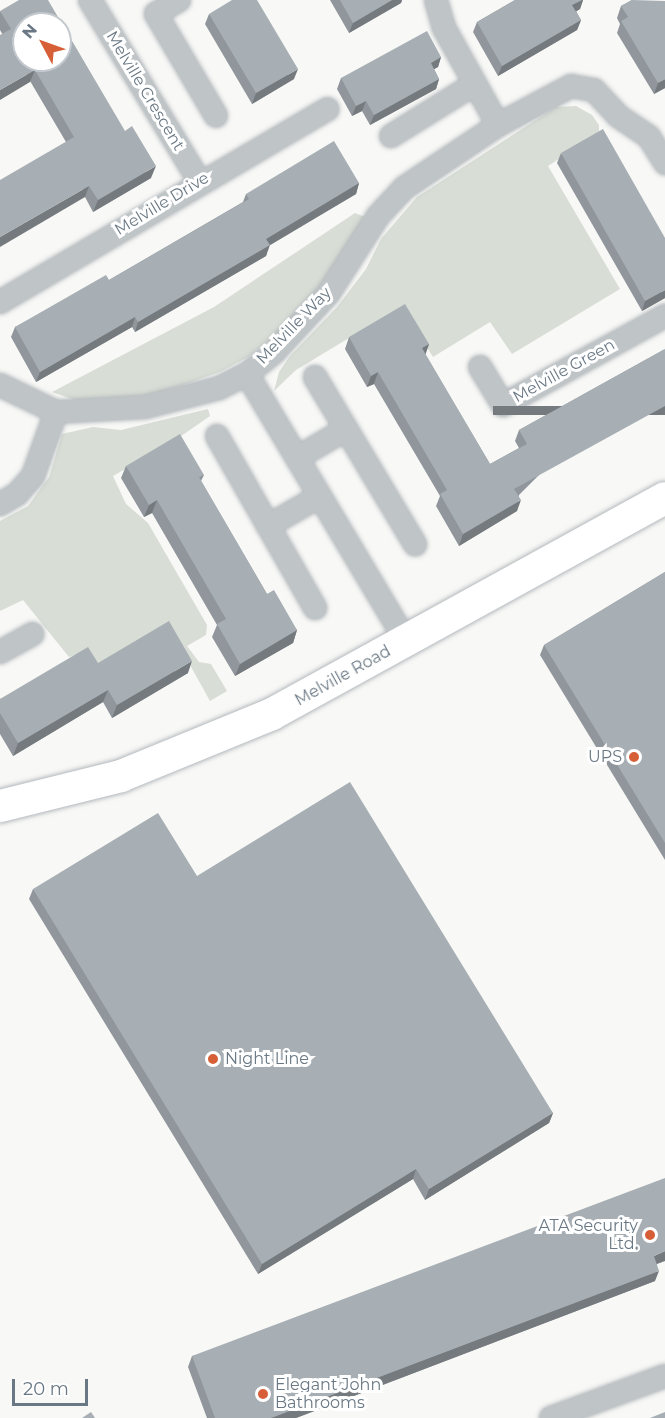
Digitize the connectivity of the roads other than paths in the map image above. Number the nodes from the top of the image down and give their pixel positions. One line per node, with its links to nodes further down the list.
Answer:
1 (90, 0): 10 (street, Melville Crescent)
2 (179, 0): 6 (street)
3 (436, 0): 4 (street)
4 (473, 85): 7 (street); 8 (street)
5 (327, 109): 10 (street, Melville Drive)
6 (216, 116)
7 (498, 125): 9 (street, Melville Way); 14 (street, Melville Way)
8 (391, 136)
9 (665, 163)
10 (199, 181): 11 (street, Melville Drive)
11 (0, 302)
12 (665, 316): 13 (street, Melville Green)
13 (480, 367)
14 (247, 374): 17 (street, Melville Way); 20 (street)
15 (315, 377): 18 (street)
16 (0, 385): 17 (street, Melville Way)
17 (56, 412): 23 (street)
18 (346, 429): 20 (street); 25 (street)
19 (217, 436): 24 (street)
20 (297, 458): 21 (street)
21 (318, 497): 24 (street); 28 (street)
22 (665, 498): 28 (street, Melville Road)
23 (0, 504)
24 (268, 526): 26 (street)
25 (415, 544)
26 (315, 608)
27 (32, 634): 29 (street)
28 (406, 641): 30 (street, Melville Road)
29 (0, 652)
30 (0, 806)
31 (665, 1376): 32 (street)
32 (551, 1418)

